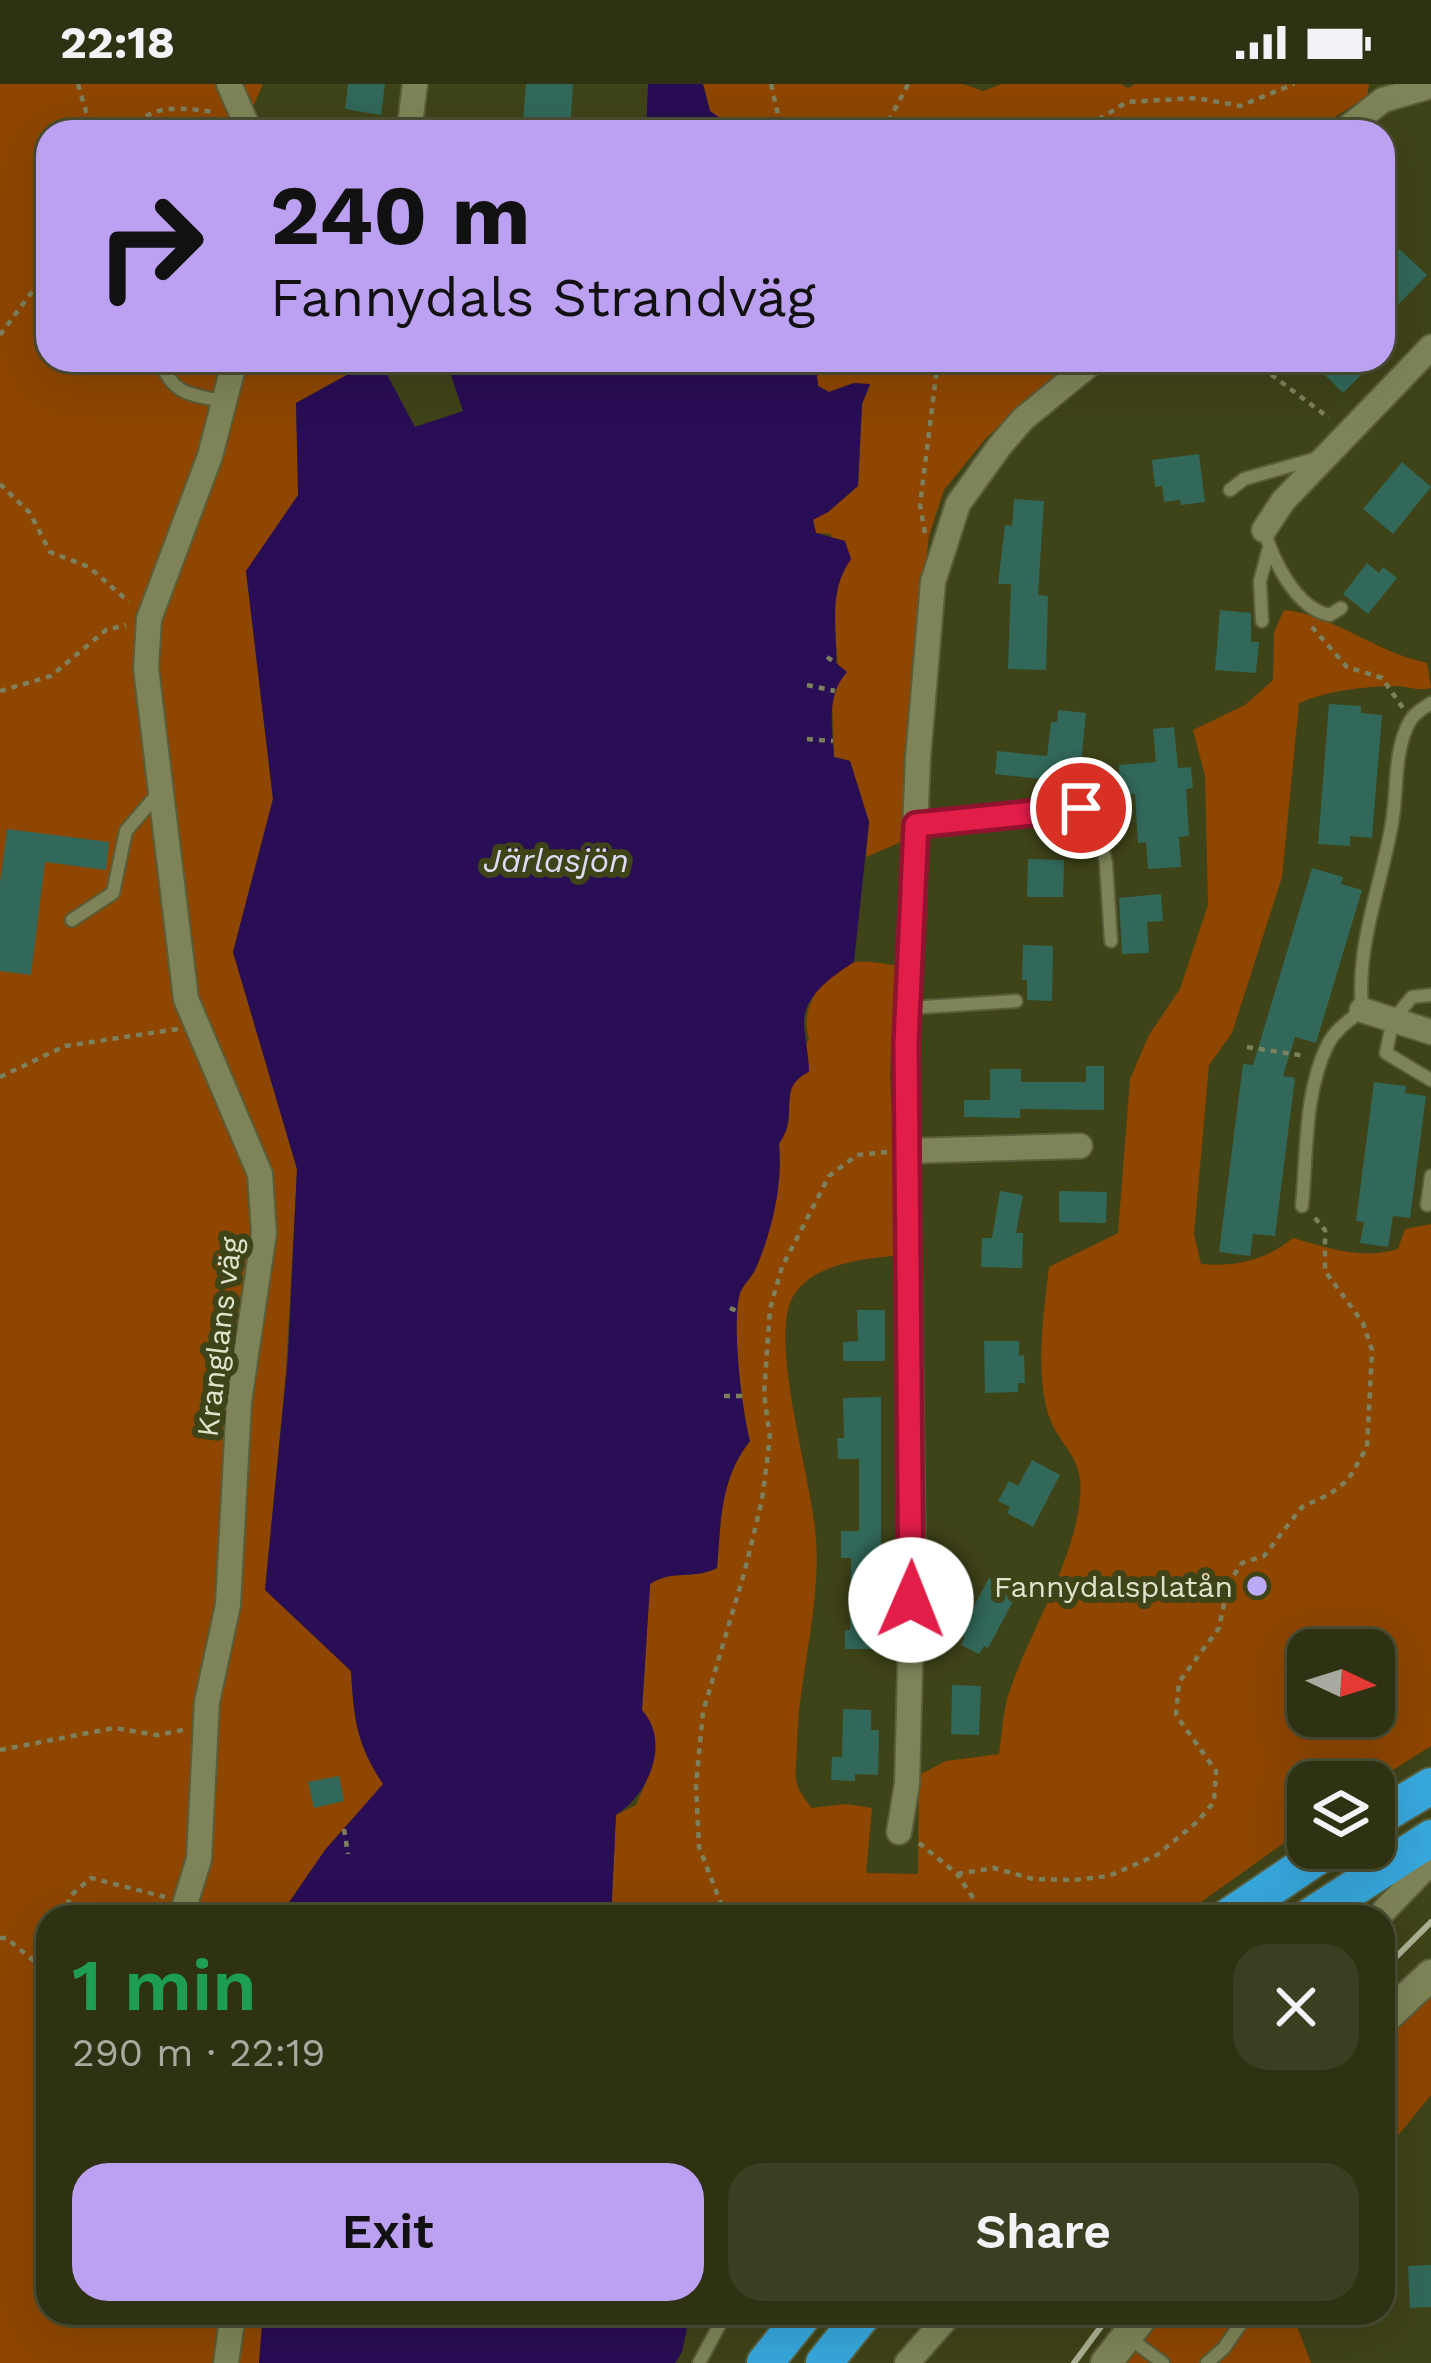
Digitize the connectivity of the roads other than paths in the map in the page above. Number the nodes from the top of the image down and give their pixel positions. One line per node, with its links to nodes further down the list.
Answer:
1 (229, 84): 4 (street)
2 (415, 84): 5 (street)
3 (1431, 86): 6 (street)
4 (244, 120)
5 (410, 120)
6 (1357, 120)
7 (1431, 347): 12 (street)
8 (165, 372): 11 (lane)
9 (232, 372): 11 (street, Kranglans väg)
10 (1080, 372): 21 (street)
11 (224, 402): 18 (street, Kranglans väg)
12 (1325, 456): 13 (lane); 14 (street)
13 (1230, 490)
14 (1266, 539): 15 (lane); 16 (lane)
15 (1341, 608)
16 (1262, 621)
17 (1431, 703): 27 (lane)
18 (162, 789): 22 (lane); 42 (street, Kranglans väg)
19 (1094, 809): 20 (lane); 21 (lane); 23 (lane)
20 (1123, 817)
21 (916, 825): 26 (street)
22 (72, 920)
23 (1111, 941)
24 (1431, 994): 28 (lane)
25 (1016, 1001): 26 (lane)
26 (908, 1008): 32 (street)
27 (1362, 1010): 28 (street); 35 (lane)
28 (1393, 1020): 29 (street); 30 (lane)
29 (1431, 1032)
30 (1431, 1080)
31 (1080, 1146): 32 (street)
32 (908, 1151): 38 (street)
33 (1431, 1176): 34 (lane)
34 (1427, 1205)
35 (1307, 1211)
36 (1431, 1786): 37 (highway)
37 (1395, 1807)
38 (899, 1832)
39 (1431, 1838): 44 (highway)
40 (1431, 1862): 45 (street)
41 (1299, 1869): 43 (highway)
42 (185, 1905)
43 (1246, 1905)
44 (1327, 1905)
45 (1390, 1905)
46 (1431, 1975): 47 (street)
47 (1395, 2009)
48 (231, 2325): 55 (street)
49 (720, 2325): 56 (lane)
50 (796, 2325): 57 (highway)
51 (854, 2325): 58 (highway)
52 (940, 2325): 59 (street)
53 (1136, 2325): 60 (street); 61 (lane)
54 (1240, 2325): 62 (lane)
55 (226, 2363)
56 (699, 2363)
57 (766, 2363)
58 (824, 2363)
59 (907, 2363)
60 (1106, 2363)
61 (1163, 2363)
62 (1207, 2363)

